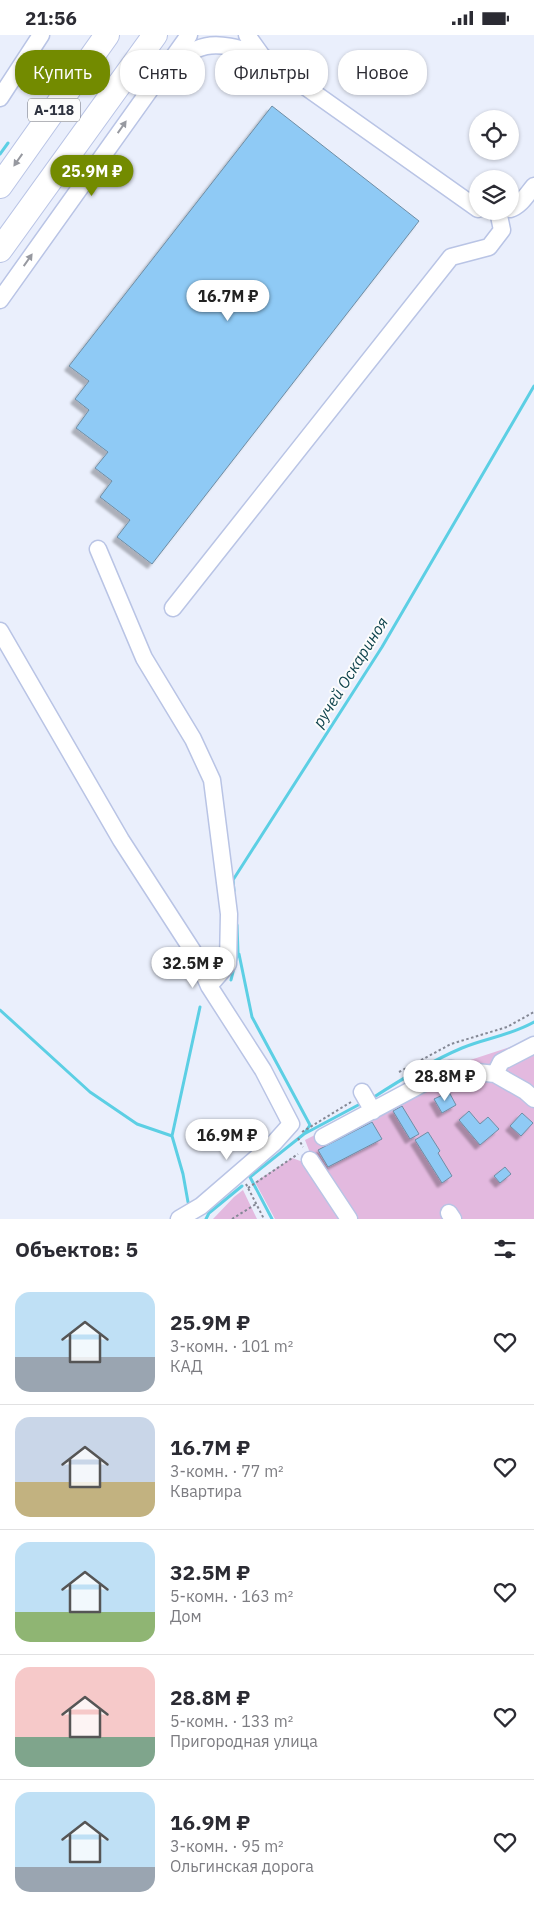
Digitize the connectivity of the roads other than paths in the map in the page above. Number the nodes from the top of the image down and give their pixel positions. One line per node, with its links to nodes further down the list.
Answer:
1 (41, 35): 12 (street)
2 (107, 35): 13 (highway, А-118, one-way to 13)
3 (155, 35): 18 (highway, А-118)
4 (189, 35): 6 (street)
5 (247, 35): 9 (street)
6 (178, 50)
7 (193, 50): 8 (street)
8 (246, 50)
9 (258, 50)
10 (145, 95): 19 (street, one-way to 10)
11 (318, 95): 15 (street)
12 (0, 98)
13 (0, 186)
14 (534, 186): 16 (street)
15 (469, 203)
16 (519, 204)
17 (500, 220): 21 (street)
18 (0, 250)
19 (0, 300)
20 (98, 549): 23 (street)
21 (173, 608)
22 (0, 631): 23 (street)
23 (209, 986): 29 (street)
24 (534, 1045): 25 (street)
25 (495, 1074): 26 (street); 27 (street)
26 (534, 1099)
27 (316, 1133)
28 (307, 1155): 30 (street)
29 (179, 1219)
30 (349, 1219)

